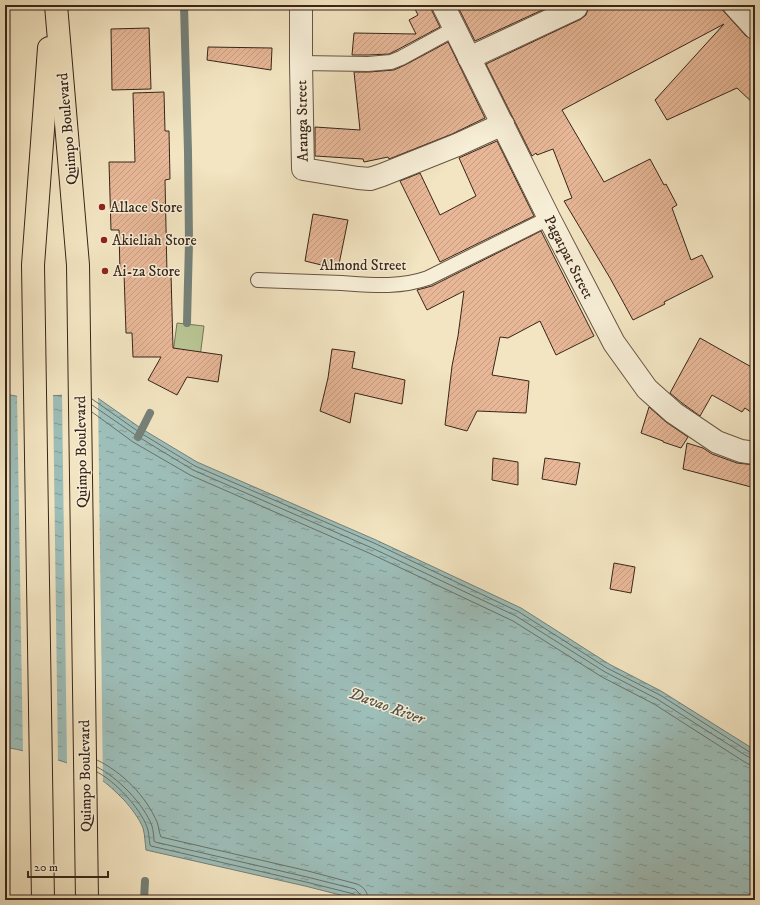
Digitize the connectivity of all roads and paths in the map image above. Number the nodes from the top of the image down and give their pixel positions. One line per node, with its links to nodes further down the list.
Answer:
1 (52, 5): 15 (main road, Quimpo Boulevard)
2 (56, 5): 16 (main road, Quimpo Boulevard)
3 (301, 5): 10 (street, Aranga Street)
4 (443, 5): 8 (street, Pagatpat Street)
5 (734, 5): 7 (street)
6 (576, 8): 9 (street)
7 (755, 28)
8 (454, 29): 9 (street, Pagatpat Street); 10 (lane)
9 (469, 58): 11 (street, Pagatpat Street)
10 (301, 63): 11 (street, Aranga Street)
11 (503, 124): 12 (street, Pagatpat Street)
12 (549, 218): 13 (lane, Almond Street); 14 (street, Pagatpat Street)
13 (258, 280)
14 (755, 453)
15 (43, 900)
16 (87, 900)

